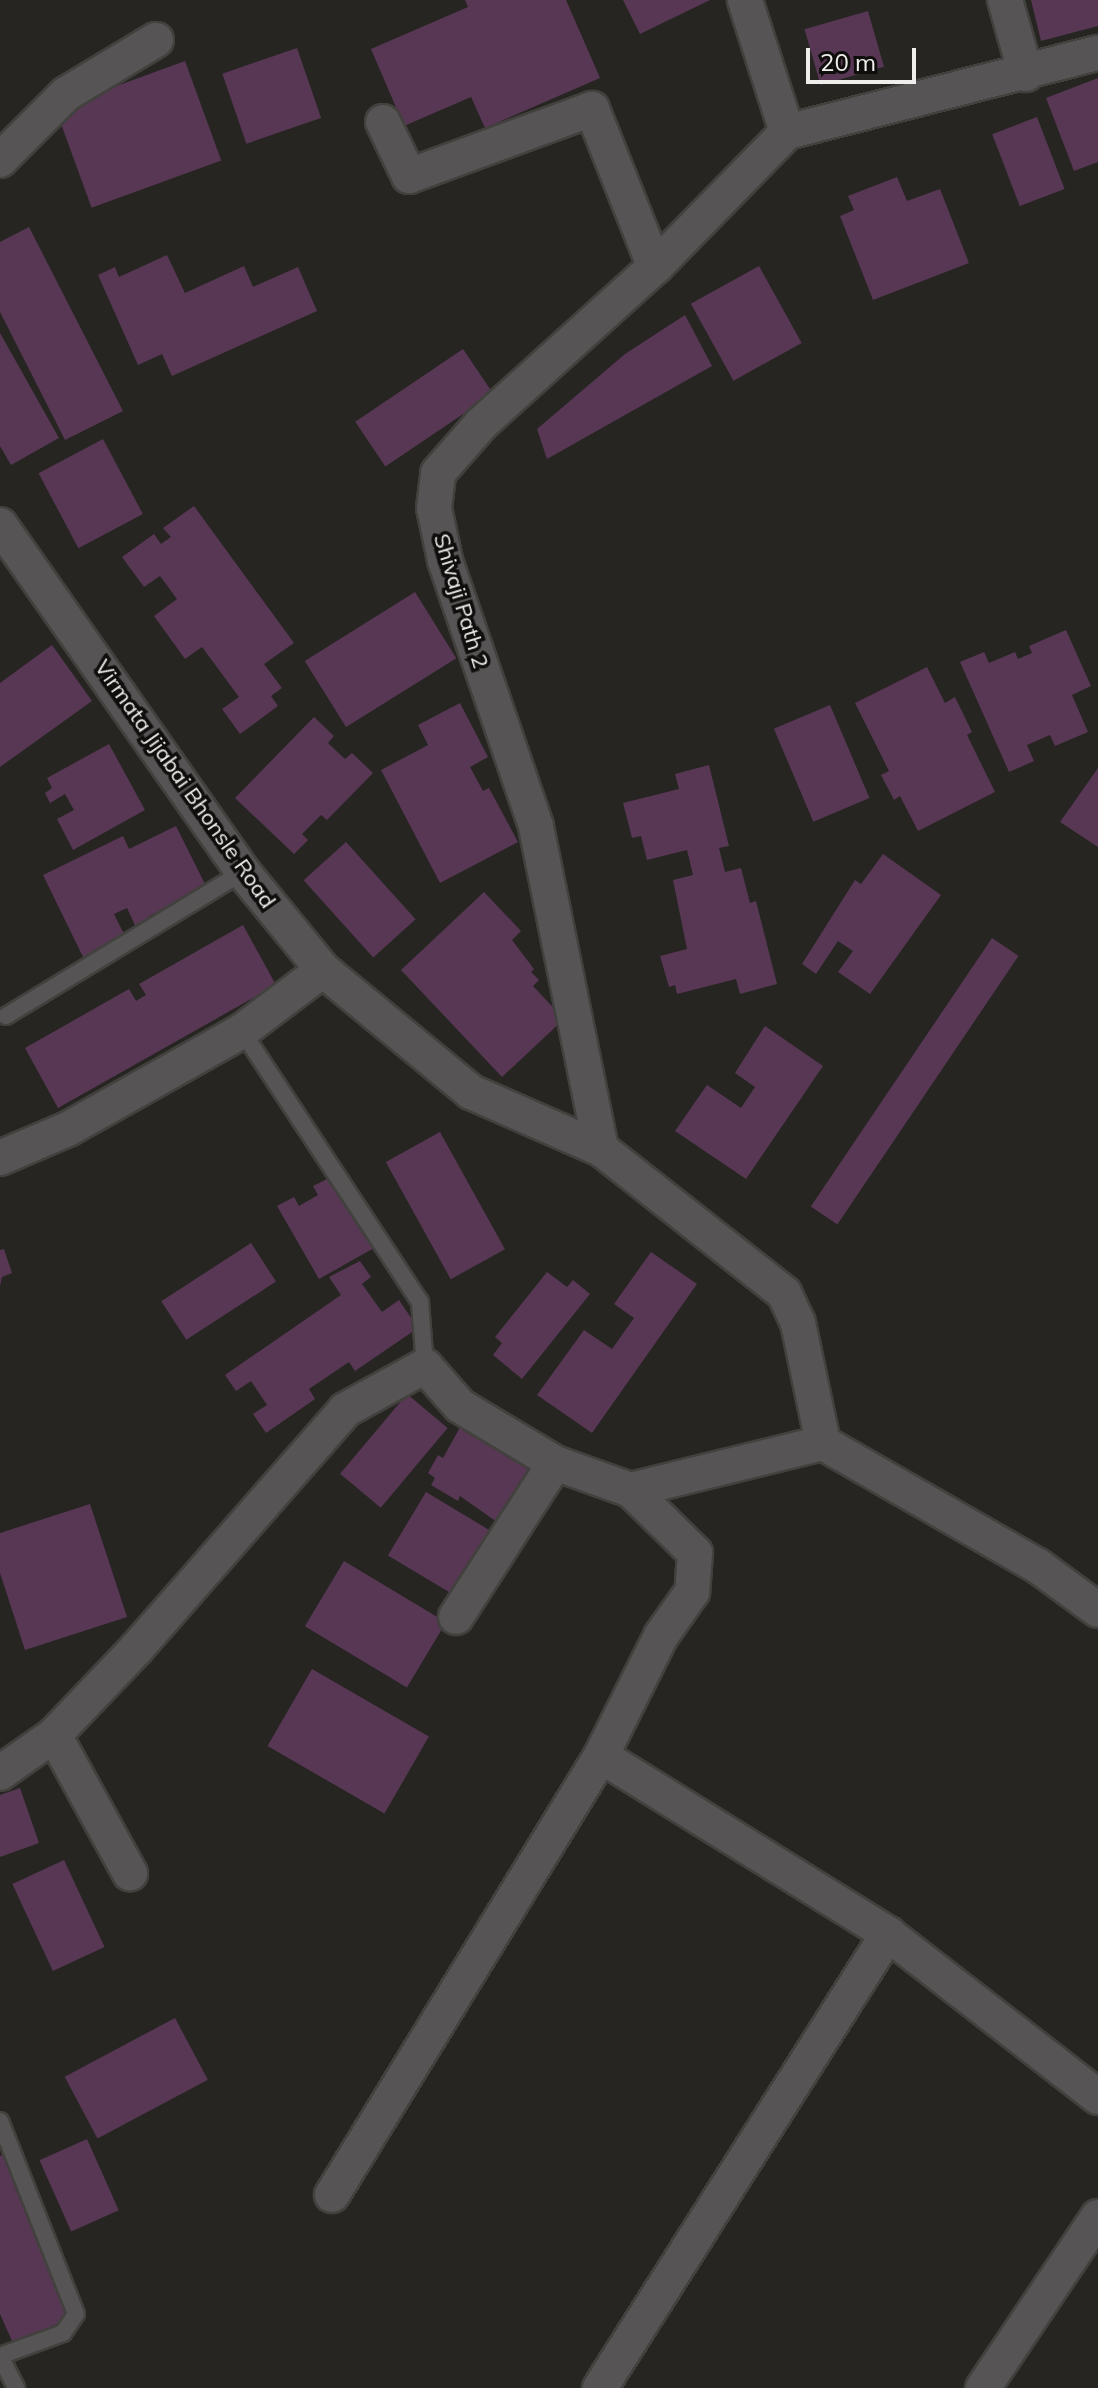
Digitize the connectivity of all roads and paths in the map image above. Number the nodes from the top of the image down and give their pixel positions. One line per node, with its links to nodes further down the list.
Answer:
1 (745, 0): 7 (street)
2 (1005, 0): 5 (street)
3 (156, 40): 8 (street)
4 (1098, 53): 5 (street)
5 (1026, 74): 7 (street)
6 (383, 122): 9 (street)
7 (787, 132): 9 (street, Shivaji Path 2)
8 (0, 160)
9 (655, 267): 15 (street, Shivaji Path 2)
10 (0, 525): 11 (street, Virmata Jijabai Bhonsle Road)
11 (243, 872): 12 (street, Virmata Jijabai Bhonsle Road); 13 (lane)
12 (323, 970): 14 (street); 15 (street, Virmata Jijabai Bhonsle Road)
13 (6, 1016)
14 (242, 1031): 16 (street); 17 (lane)
15 (601, 1149): 18 (street, Virmata Jijabai Bhonsle Road)
16 (0, 1158)
17 (425, 1366): 19 (street); 23 (street)
18 (823, 1443): 20 (street); 21 (street)
19 (555, 1463): 20 (street); 22 (street)
20 (631, 1490): 24 (street)
21 (1098, 1610)
22 (456, 1617)
23 (54, 1735): 25 (street); 26 (street)
24 (601, 1756): 27 (street); 30 (street)
25 (0, 1773)
26 (130, 1873)
27 (888, 1934): 28 (street); 34 (street)
28 (1098, 2097)
29 (0, 2121): 32 (lane)
30 (332, 2195)
31 (1098, 2217): 35 (street)
32 (0, 2356): 33 (lane)
33 (16, 2388)
34 (600, 2388)
35 (983, 2388)

